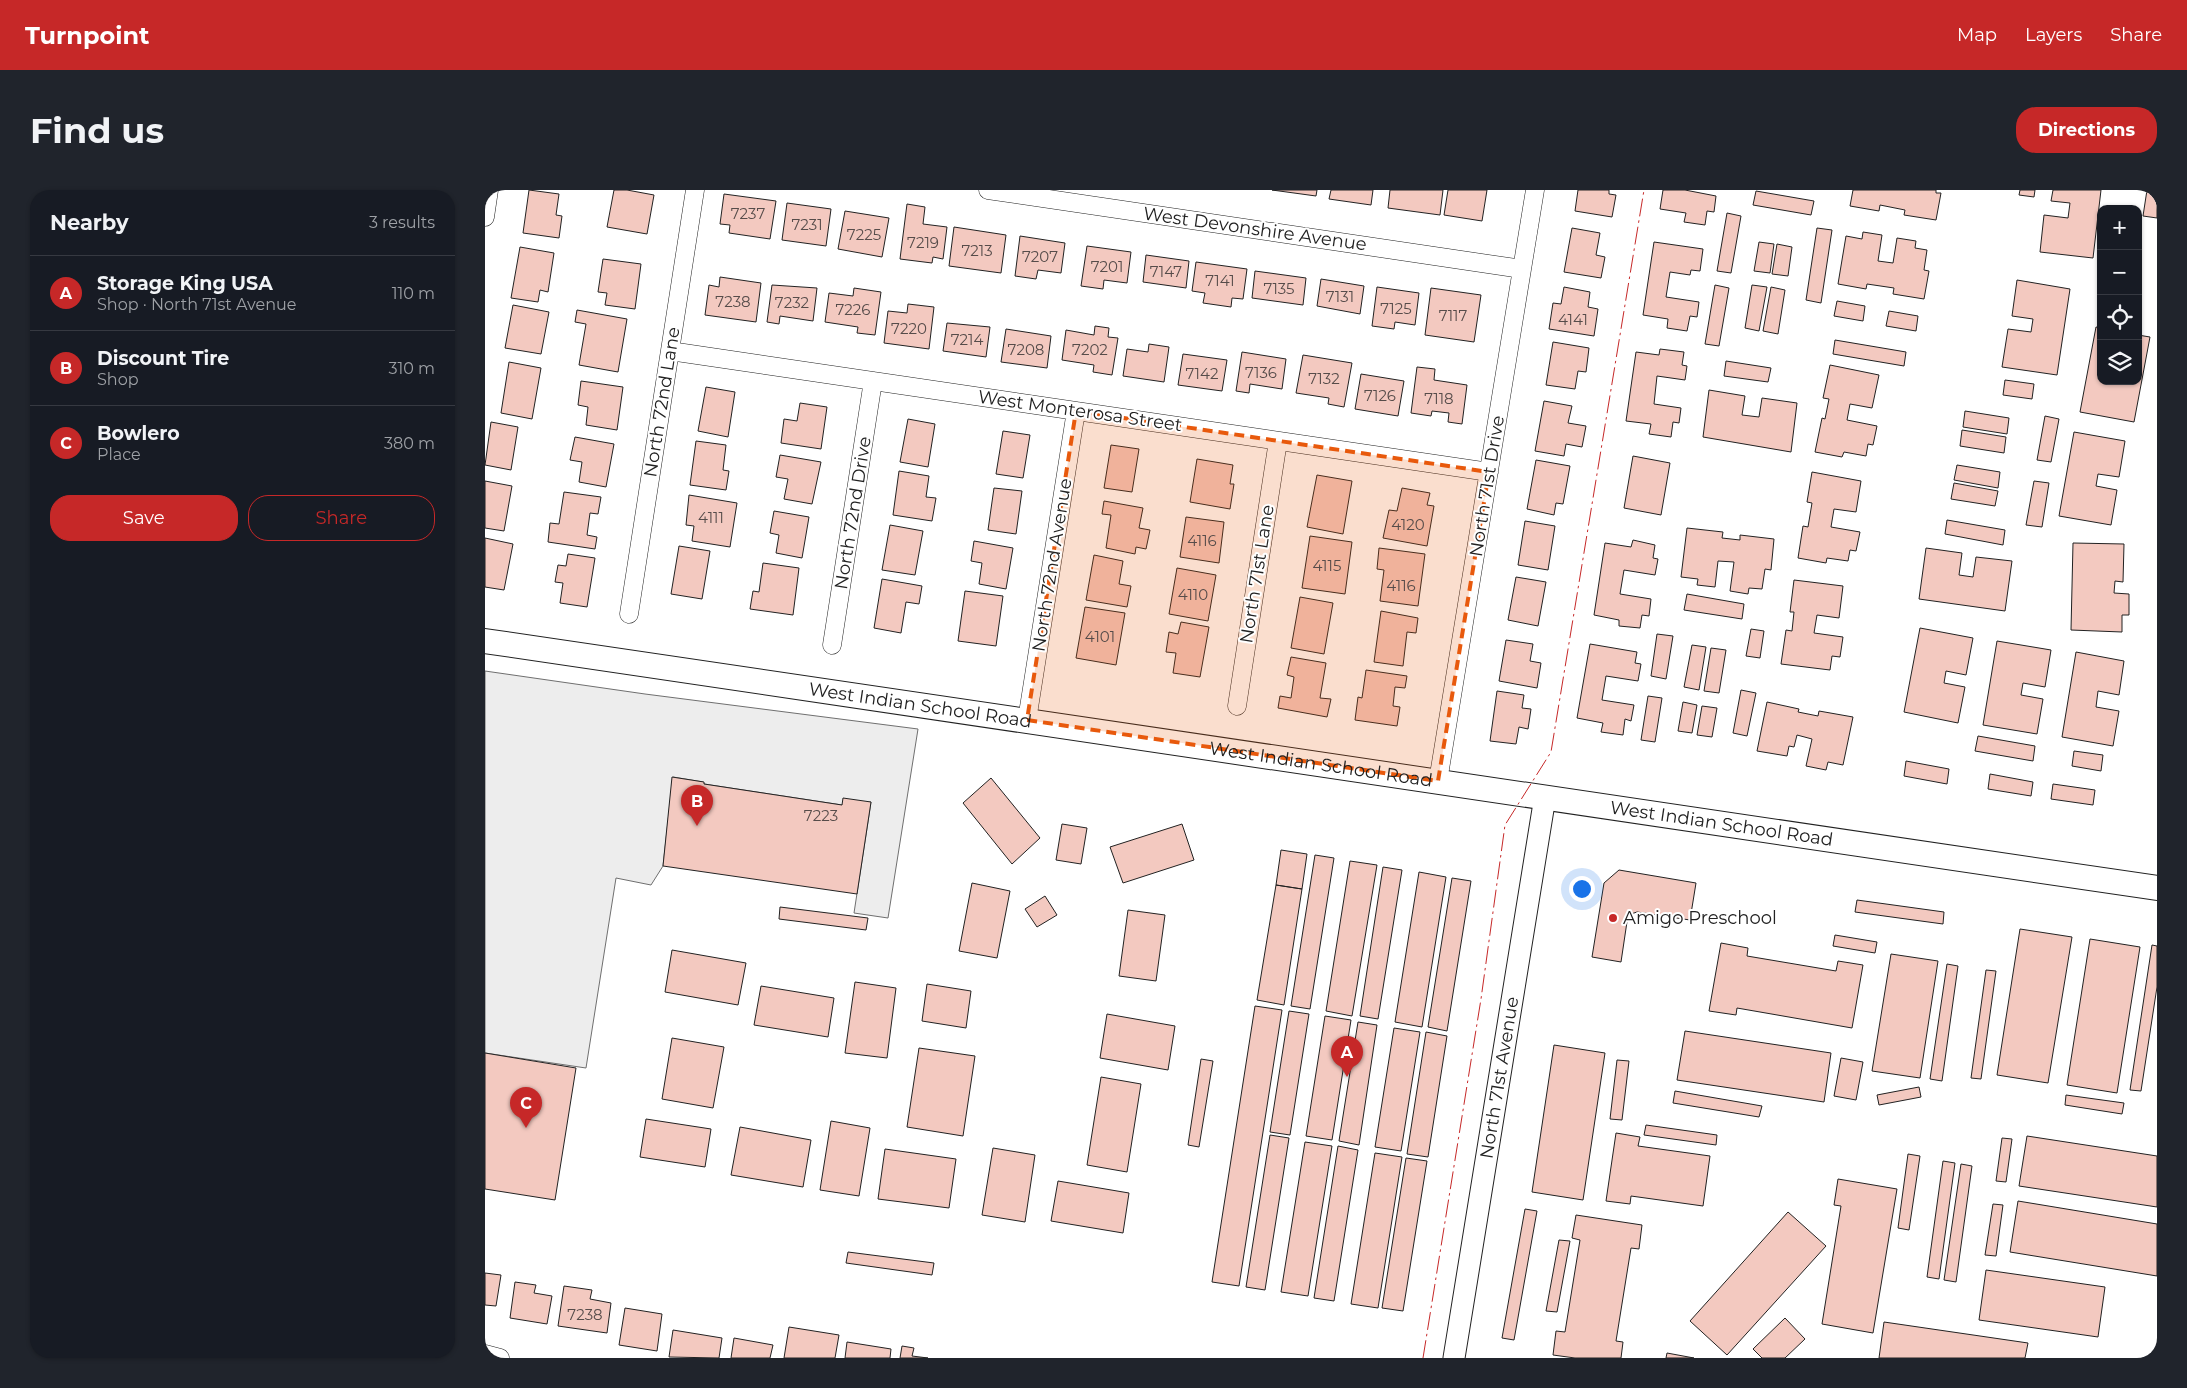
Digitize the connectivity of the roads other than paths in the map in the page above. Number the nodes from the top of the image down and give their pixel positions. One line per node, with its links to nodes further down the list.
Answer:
1 (695, 190): 7 (street, North 72nd Lane)
2 (988, 190): 6 (street, West Devonshire Avenue)
3 (1535, 190): 6 (street, North 71st Drive)
4 (488, 194): 5 (street)
5 (485, 217)
6 (1522, 268): 11 (street, North 71st Drive)
7 (670, 351): 8 (street, West Monterosa Street); 12 (street, North 72nd Lane)
8 (873, 381): 9 (street, West Monterosa Street); 14 (street, North 72nd Drive)
9 (1076, 411): 10 (street, West Monterosa Street); 16 (street, North 72nd Avenue)
10 (1278, 441): 11 (street, West Monterosa Street); 15 (street, North 71st Lane)
11 (1489, 472): 17 (street, North 71st Drive)
12 (629, 614)
13 (485, 641): 16 (main road, West Indian School Road)
14 (832, 645)
15 (1237, 706)
16 (1027, 720): 17 (main road, West Indian School Road)
17 (1438, 781): 18 (main road, West Indian School Road)
18 (1545, 797): 19 (main road, West Indian School Road); 22 (street, North 71st Avenue)
19 (2157, 888)
20 (485, 1354): 21 (street)
21 (500, 1358)
22 (1455, 1358)

